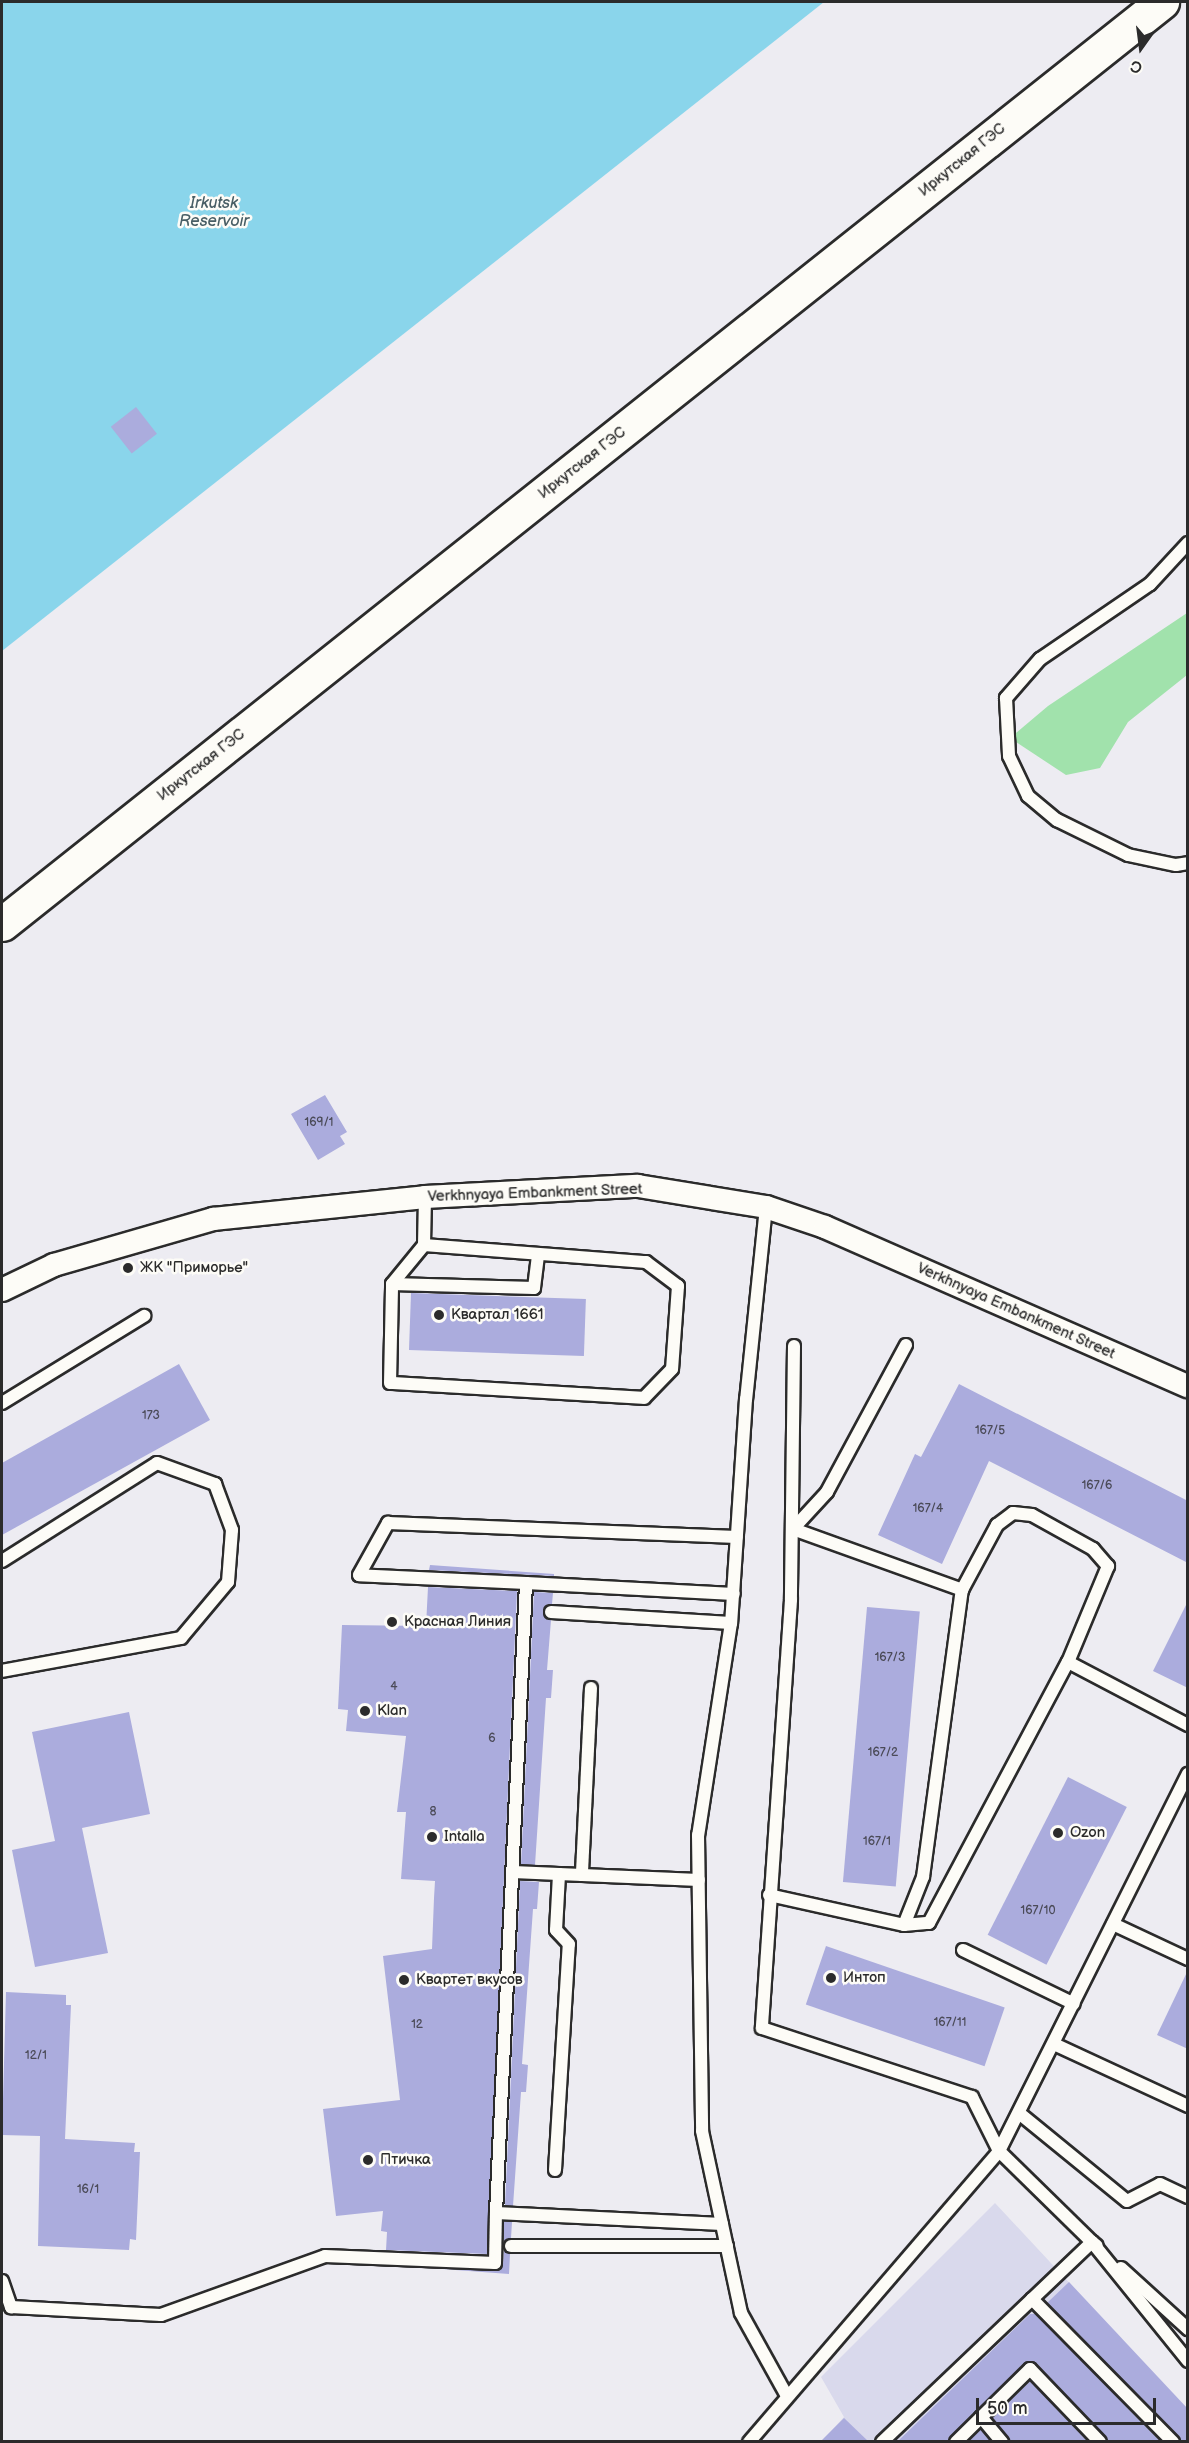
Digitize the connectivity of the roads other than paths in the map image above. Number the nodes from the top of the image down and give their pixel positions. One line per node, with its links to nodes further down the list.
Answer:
1 (1162, 2): 4 (main road, Иркутская ГЭС)
2 (1188, 543): 3 (lane)
3 (1188, 863)
4 (2, 924)
5 (424, 1197): 6 (street, Verkhnyaya Embankment Street); 7 (lane); 10 (street, Verkhnyaya Embankment Street)
6 (766, 1207): 14 (street, Verkhnyaya Embankment Street); 17 (lane)
7 (424, 1245): 8 (lane); 9 (lane)
8 (538, 1254): 9 (lane); 9 (lane)
9 (392, 1284)
10 (2, 1290)
11 (144, 1316): 15 (lane)
12 (906, 1345): 16 (lane)
13 (794, 1346): 16 (lane)
14 (1188, 1386)
15 (2, 1403)
16 (793, 1529): 20 (lane); 33 (lane)
17 (736, 1537): 19 (lane); 21 (lane)
18 (2, 1561): 25 (lane)
19 (526, 1583): 21 (lane); 29 (lane)
20 (962, 1590): 24 (lane); 35 (lane)
21 (734, 1594): 23 (lane)
22 (551, 1612): 23 (lane)
23 (732, 1623): 32 (lane)
24 (1068, 1662): 27 (lane); 35 (lane)
25 (2, 1671)
26 (591, 1688): 31 (lane)
27 (1188, 1725)
28 (1188, 1774): 34 (lane)
29 (513, 1872): 30 (lane); 45 (lane)
30 (559, 1874): 31 (lane); 43 (lane)
31 (582, 1875): 32 (lane)
32 (699, 1880): 46 (lane)
33 (769, 1895): 35 (lane); 42 (lane)
34 (1113, 1924): 37 (lane); 38 (lane)
35 (904, 1925)
36 (963, 1950): 38 (lane)
37 (1188, 1959)
38 (1074, 2004): 39 (lane)
39 (1054, 2044): 40 (lane); 41 (lane)
40 (1188, 2106)
41 (1019, 2113): 42 (lane); 44 (lane)
42 (999, 2151): 47 (lane); 54 (lane)
43 (555, 2170)
44 (1188, 2197)
45 (496, 2213): 46 (lane); 50 (lane)
46 (722, 2224): 49 (lane)
47 (1092, 2242): 51 (lane); 52 (lane); 53 (lane)
48 (510, 2246): 49 (lane)
49 (727, 2246): 54 (lane)
50 (2, 2281)
51 (1032, 2299): 57 (lane); 61 (lane)
52 (1188, 2329)
53 (1188, 2361)
54 (787, 2396): 56 (lane)
55 (981, 2417): 58 (lane); 59 (lane); 60 (lane)
56 (749, 2442)
57 (882, 2442)
58 (956, 2442)
59 (1002, 2442)
60 (1100, 2442)
61 (1173, 2442)

